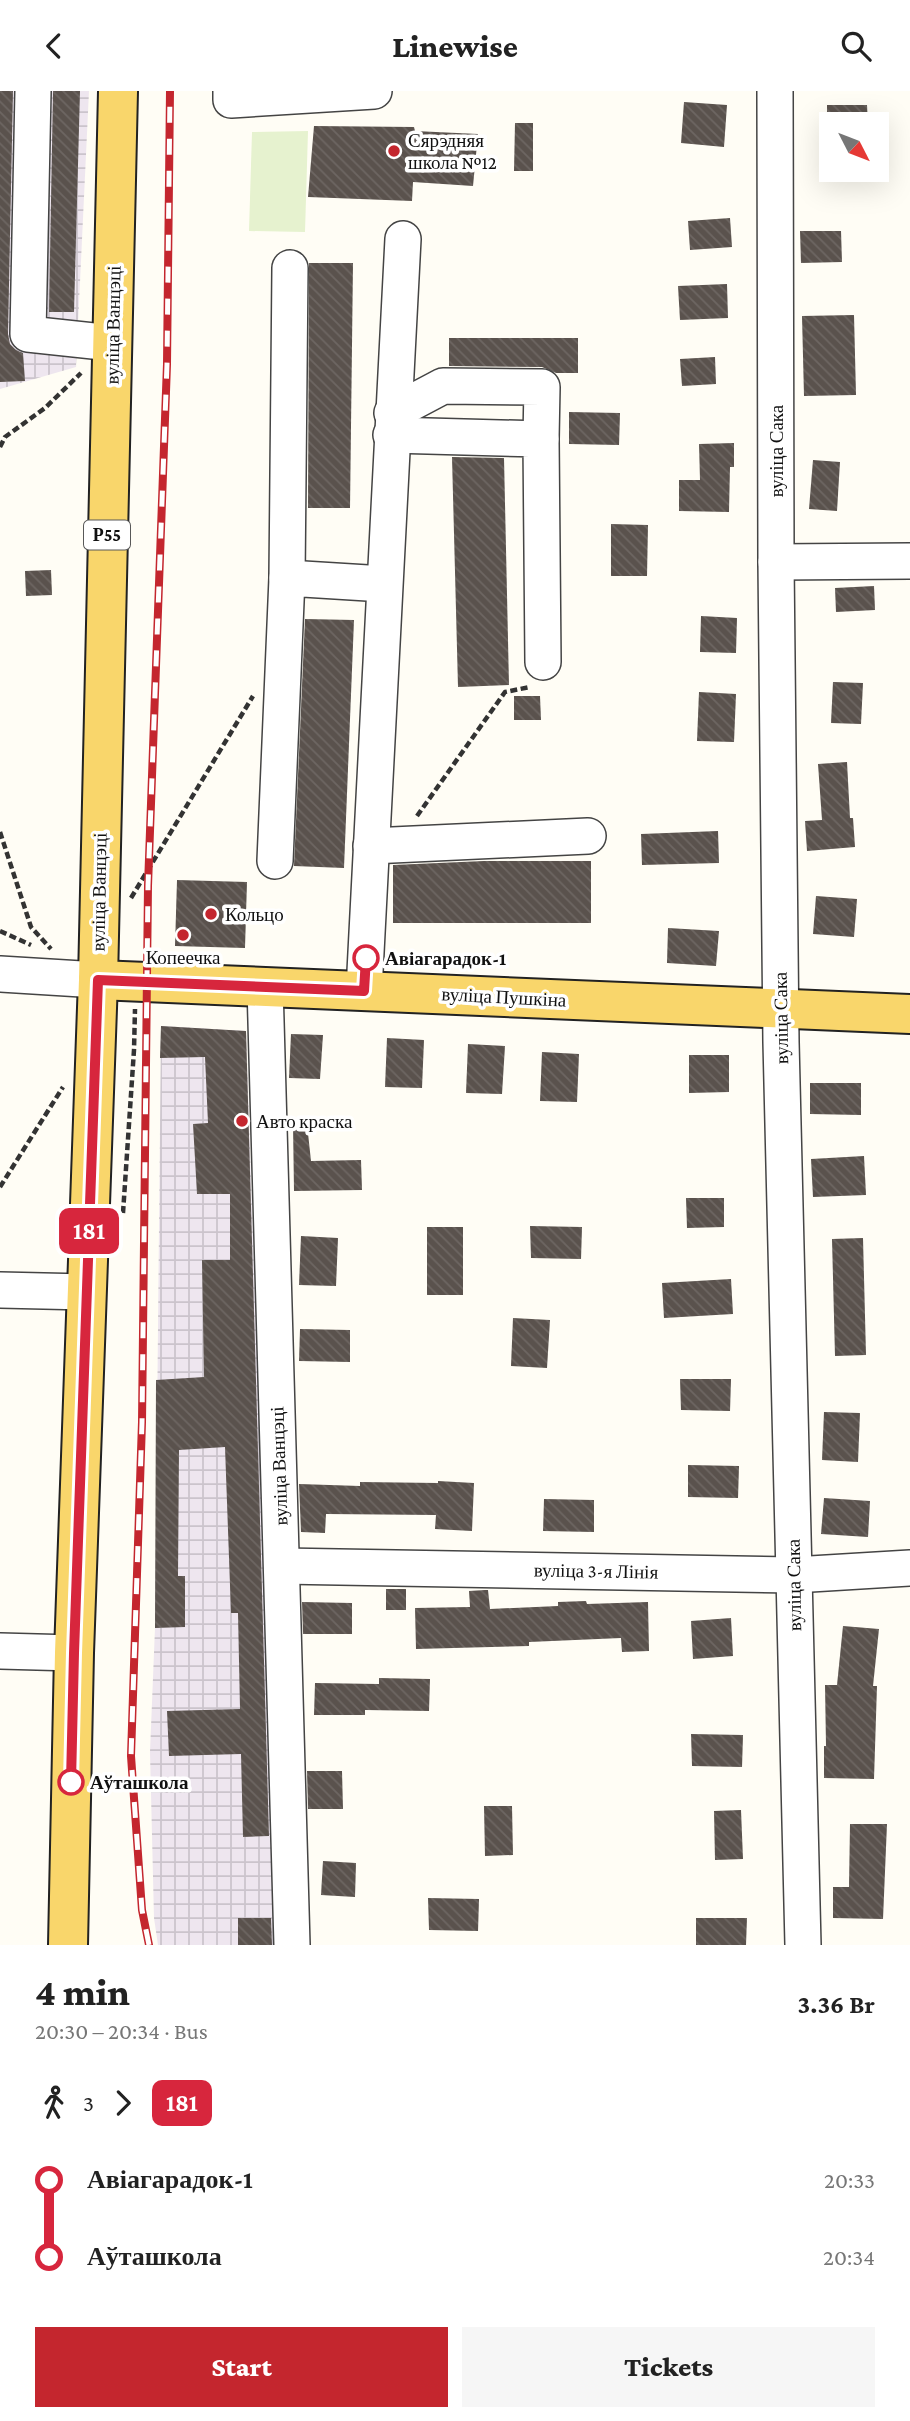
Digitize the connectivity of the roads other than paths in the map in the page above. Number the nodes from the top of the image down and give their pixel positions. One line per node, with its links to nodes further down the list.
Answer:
1 (33, 91): 8 (street)
2 (118, 91): 9 (main road, вуліца Ванцэці / Р55)
3 (374, 91): 5 (street)
4 (775, 91): 13 (street, вуліца Сака)
5 (231, 95)
6 (402, 239): 10 (street)
7 (290, 268): 14 (street)
8 (14, 332): 9 (street)
9 (101, 354): 21 (main road, вуліца Ванцэці / Р55)
10 (392, 424): 11 (street); 11 (street); 15 (street)
11 (541, 439): 16 (street)
12 (910, 561): 13 (street)
13 (776, 562): 24 (street, вуліца Сака)
14 (287, 578): 15 (street); 19 (street)
15 (384, 584): 18 (street)
16 (543, 662)
17 (589, 836): 18 (street)
18 (384, 845): 23 (street)
19 (275, 861)
20 (0, 974): 21 (street)
21 (98, 980): 22 (main road, вуліца Пушкіна); 27 (main road, вуліца Ванцэці / Р55)
22 (265, 986): 23 (main road, вуліца Пушкіна); 28 (street, вуліца Ванцэці)
23 (364, 991): 24 (main road, вуліца Пушкіна)
24 (781, 1010): 25 (main road, вуліца Пушкіна); 30 (street, вуліца Сака)
25 (910, 1014)
26 (0, 1290): 27 (street)
27 (87, 1292): 32 (main road, вуліца Ванцэці / Р55)
28 (282, 1566): 30 (street, вуліца 3-я Лінія); 34 (street, вуліца Ванцэці)
29 (910, 1568): 30 (street, вуліца 3-я Лінія)
30 (794, 1574): 35 (street, вуліца Сака)
31 (0, 1651): 32 (street)
32 (74, 1653): 33 (main road, вуліца Ванцэці / Р55)
33 (68, 1945)
34 (292, 1945)
35 (803, 1945)

